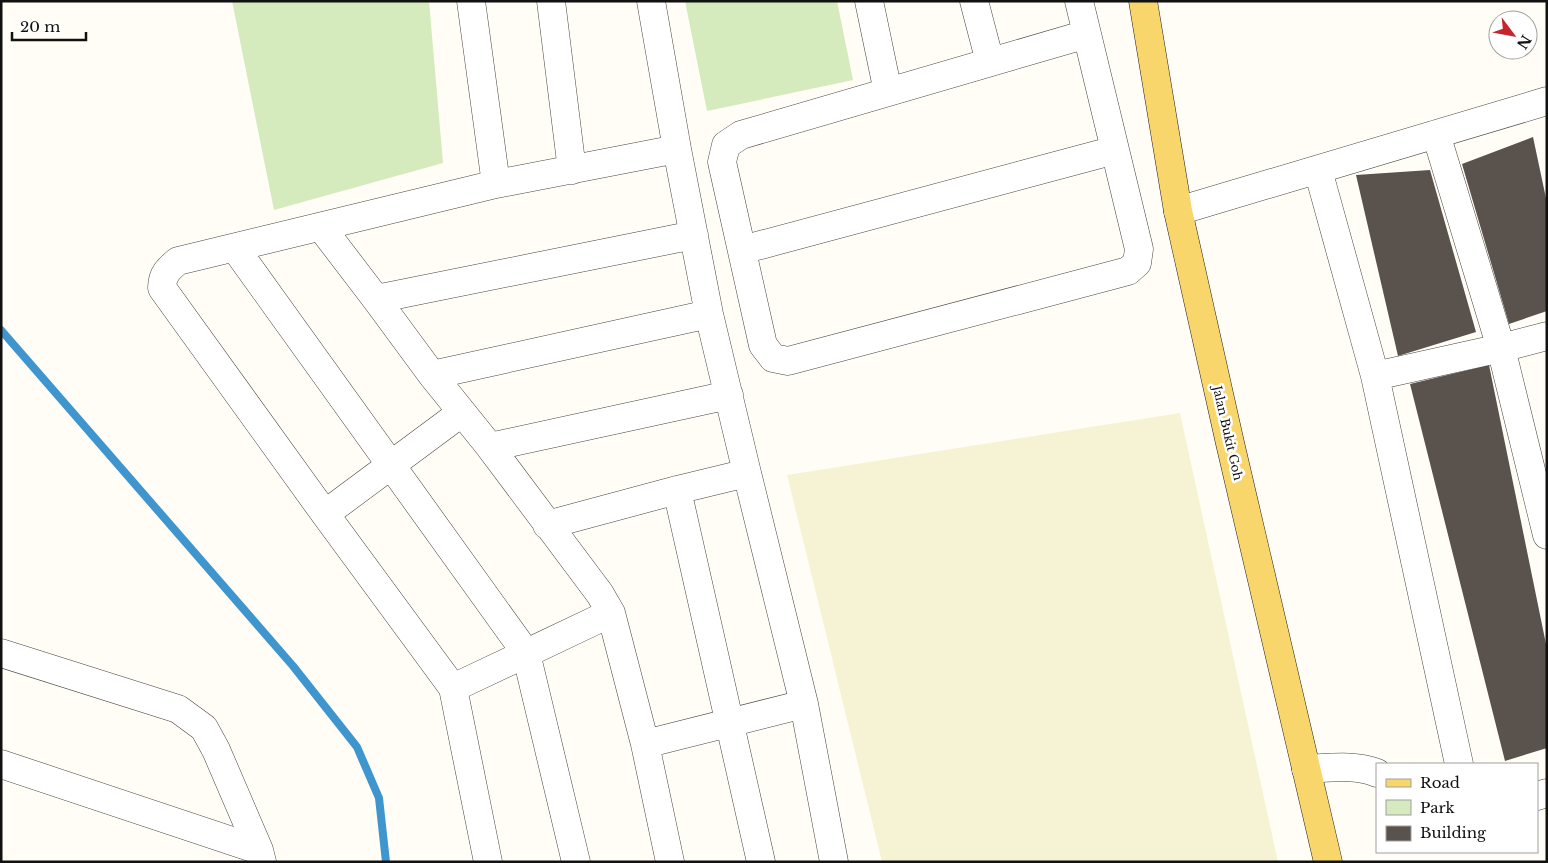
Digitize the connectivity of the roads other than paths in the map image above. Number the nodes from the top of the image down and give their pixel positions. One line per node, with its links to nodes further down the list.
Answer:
1 (471, 1): 17 (street)
2 (551, 1): 15 (street)
3 (651, 1): 13 (street)
4 (869, 1): 10 (street)
5 (974, 1): 9 (street)
6 (1079, 1): 8 (street)
7 (1143, 1): 18 (main road, Jalan Bukit Goh)
8 (1086, 34): 9 (street); 14 (street)
9 (990, 62): 10 (street)
10 (888, 92): 22 (street)
11 (1547, 101): 12 (street)
12 (1436, 134): 16 (street); 26 (street)
13 (677, 149): 15 (street); 20 (street)
14 (1114, 150): 22 (street); 22 (street)
15 (572, 170): 17 (street)
16 (1318, 170): 18 (street); 28 (street)
17 (496, 184): 19 (street)
18 (1178, 211): 47 (main road, Jalan Bukit Goh)
19 (322, 227): 21 (street); 23 (street)
20 (694, 235): 23 (street); 24 (street)
21 (235, 248): 32 (street); 35 (street)
22 (742, 250)
23 (376, 299): 27 (street)
24 (710, 314): 27 (street); 29 (street)
25 (1547, 336): 26 (street)
26 (1501, 348): 28 (street); 37 (street)
27 (432, 375): 30 (street)
28 (1376, 376): 45 (street)
29 (729, 395): 31 (street); 33 (street)
30 (461, 413): 31 (street); 32 (street)
31 (490, 447): 36 (street)
32 (390, 465): 35 (street); 40 (street)
33 (747, 473): 34 (street); 42 (street)
34 (677, 490): 36 (street); 43 (street)
35 (325, 514): 41 (street)
36 (547, 525): 38 (street)
37 (1547, 535)
38 (611, 613): 40 (street); 44 (street)
39 (1, 653): 49 (street)
40 (526, 653): 41 (street); 51 (street)
41 (453, 688): 50 (street)
42 (804, 704): 43 (street); 54 (street)
43 (729, 724): 44 (street); 53 (street)
44 (645, 744): 52 (street)
45 (1459, 763)
46 (1, 764): 49 (street)
47 (1306, 769): 48 (street); 55 (main road, Jalan Bukit Goh)
48 (1376, 773)
49 (260, 856)
50 (488, 862)
51 (576, 862)
52 (670, 862)
53 (761, 862)
54 (834, 862)
55 (1328, 862)

